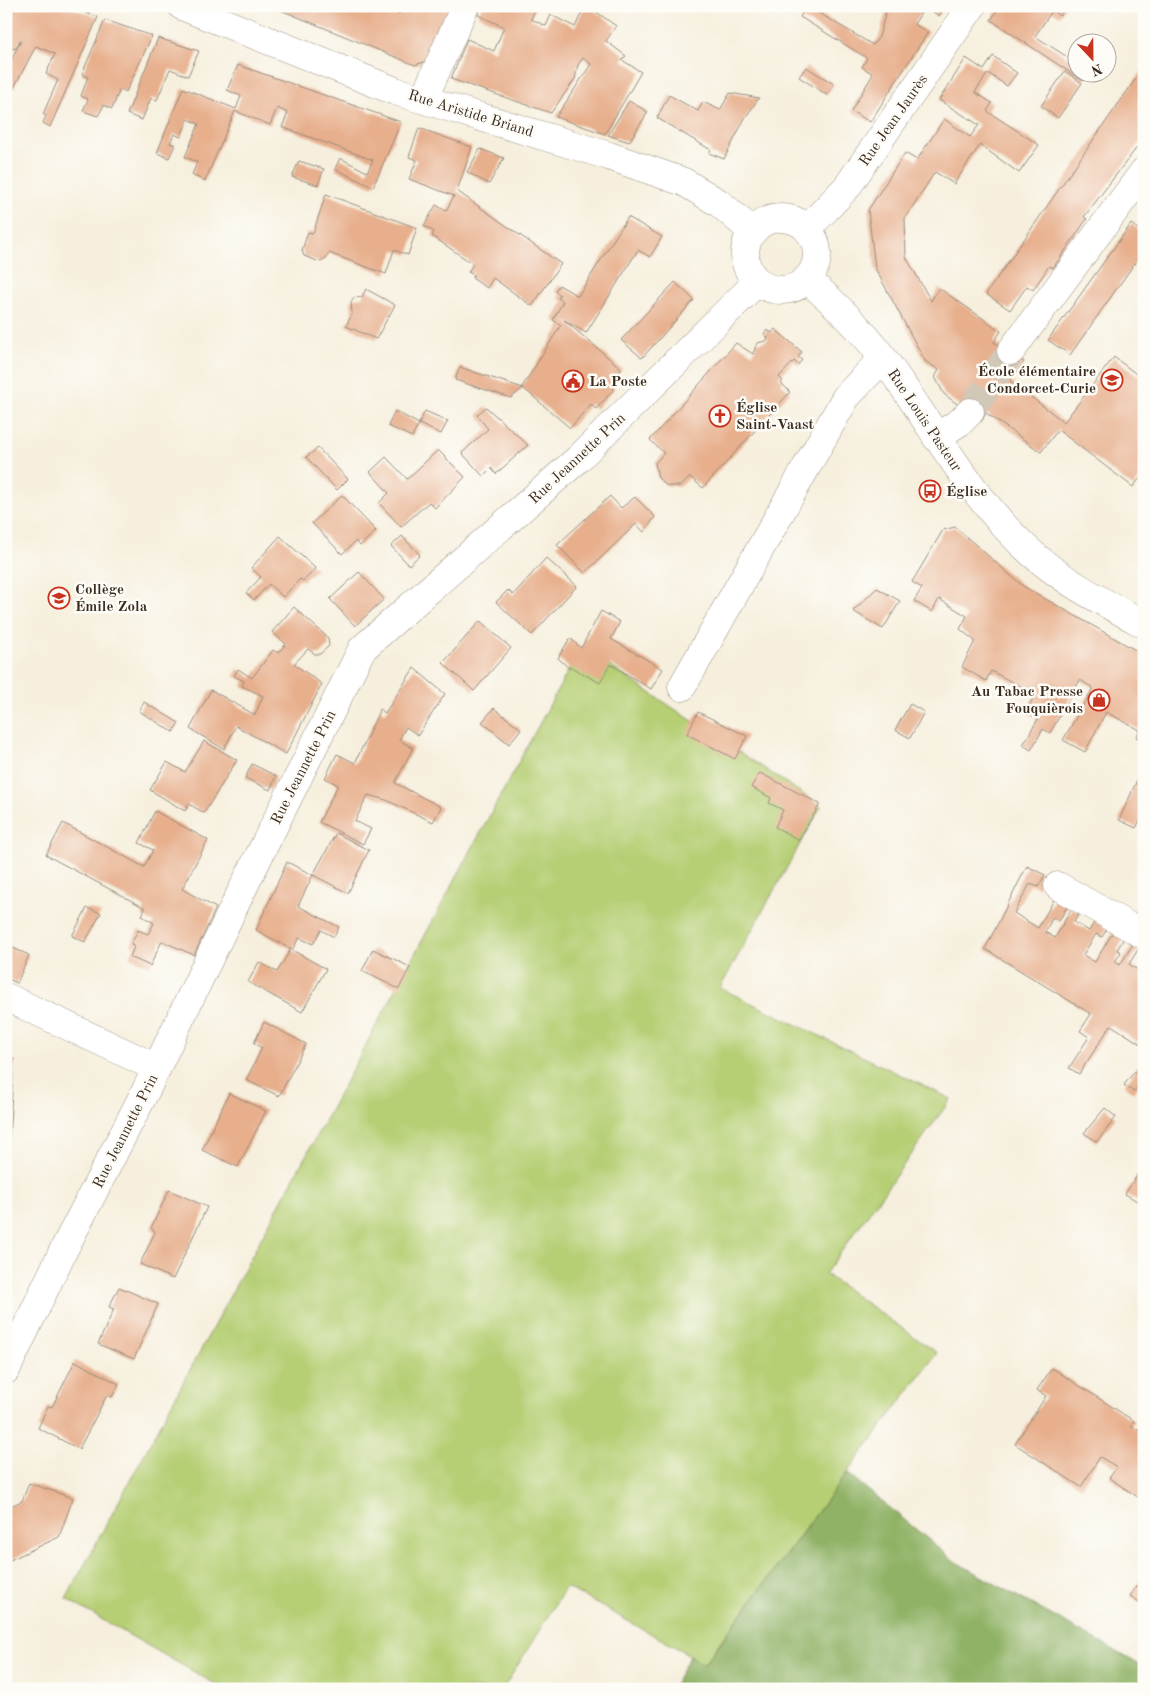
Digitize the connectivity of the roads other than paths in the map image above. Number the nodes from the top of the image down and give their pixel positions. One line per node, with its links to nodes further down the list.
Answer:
1 (182, 6): 4 (street, Rue Aristide Briand)
2 (466, 6): 4 (street)
3 (972, 6): 6 (street, Rue Jean Jaurès)
4 (424, 98): 7 (street, Rue Aristide Briand)
5 (1144, 171): 10 (street)
6 (807, 229): 7 (street); 8 (street)
7 (752, 231): 9 (street)
8 (808, 279): 9 (street); 11 (street, Rue Louis Pasteur)
9 (757, 282): 19 (street, Rue Jeannette Prin)
10 (1011, 351)
11 (883, 358): 13 (street, Rue Louis Pasteur); 15 (street)
12 (970, 412): 13 (street)
13 (936, 437): 14 (street, Rue Louis Pasteur)
14 (1144, 624)
15 (682, 687)
16 (1058, 886): 17 (street)
17 (1144, 935)
18 (6, 997): 19 (street)
19 (157, 1068): 20 (street, Rue Jeannette Prin)
20 (16, 1332): 21 (street, Rue Jeannette Prin)
21 (6, 1370)

